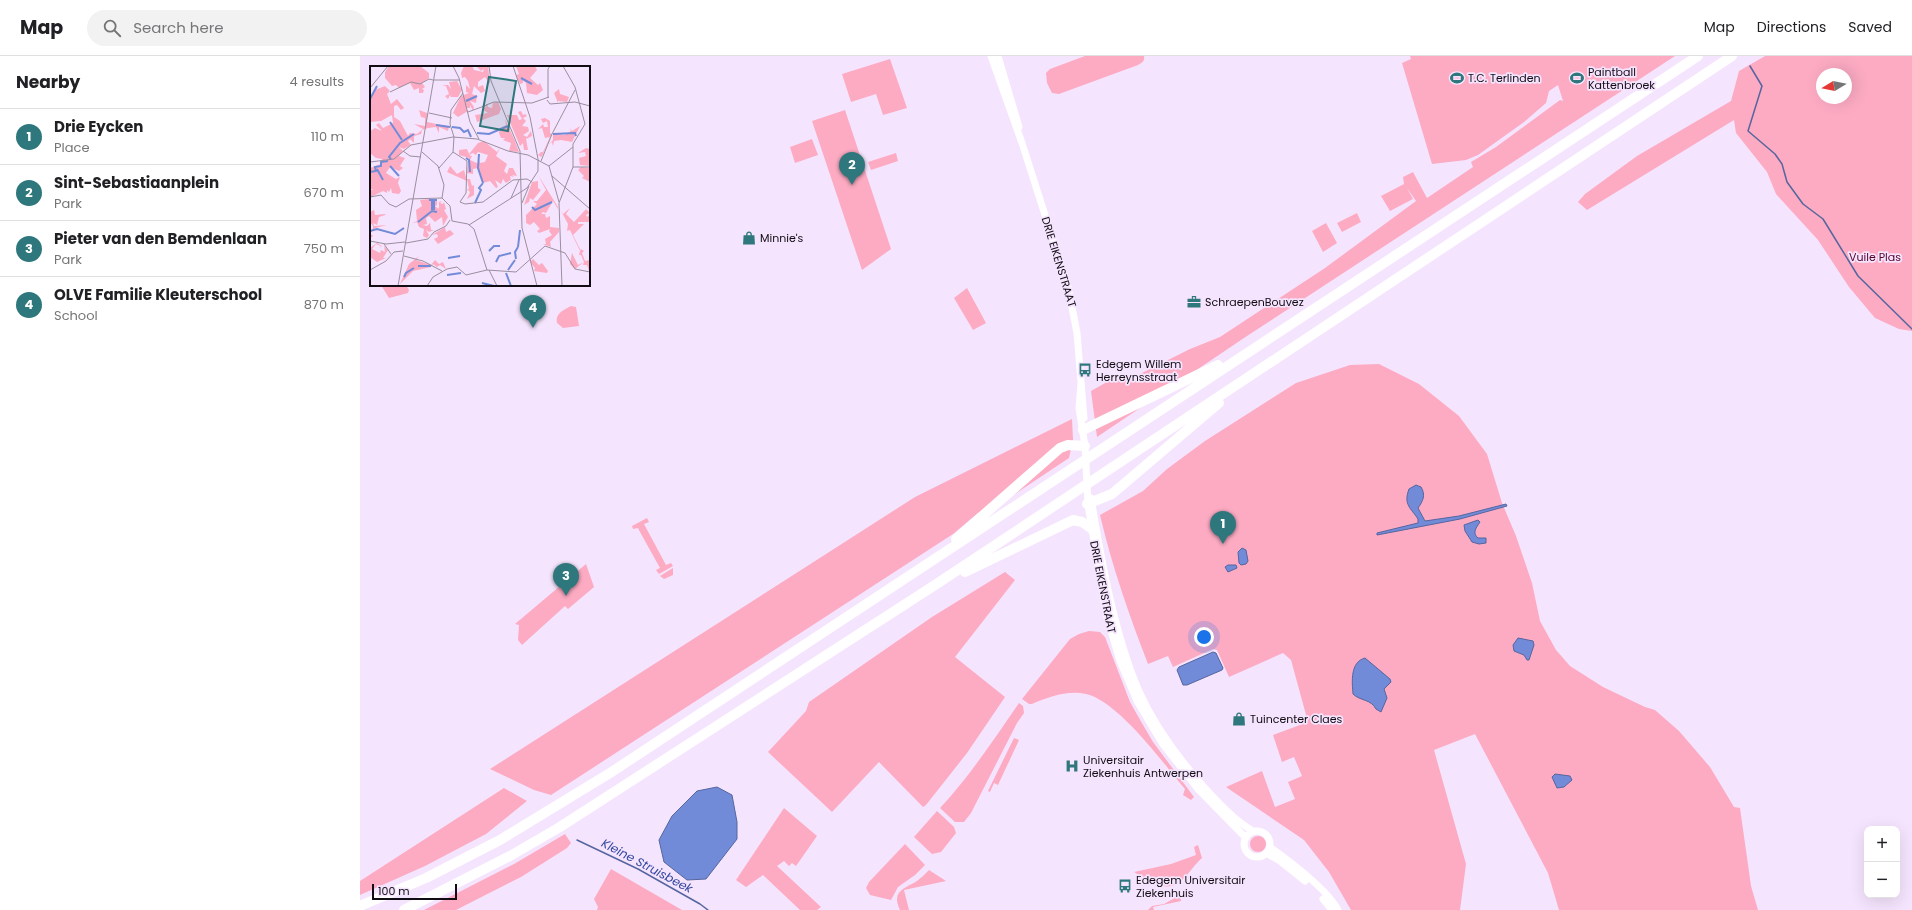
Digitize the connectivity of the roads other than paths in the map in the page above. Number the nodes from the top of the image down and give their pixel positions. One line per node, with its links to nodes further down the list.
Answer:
1 (991, 56): 5 (street, DRIE EIKENSTRAAT)
2 (998, 56): 5 (street, DRIE EIKENSTRAAT)
3 (1698, 56): 6 (highway)
4 (1732, 56): 7 (highway)
5 (1022, 143): 8 (street, DRIE EIKENSTRAAT)
6 (1246, 353): 8 (highway); 12 (highway)
7 (1252, 375): 10 (highway); 13 (highway)
8 (1084, 430): 9 (street, DRIE EIKENSTRAAT)
9 (1085, 446): 10 (street, DRIE EIKENSTRAAT); 12 (highway)
10 (1090, 503): 11 (street, DRIE EIKENSTRAAT); 14 (street, DRIE EIKENSTRAAT)
11 (1092, 529): 13 (highway); 15 (street, DRIE EIKENSTRAAT)
12 (942, 553): 17 (highway)
13 (936, 585): 18 (highway)
14 (1253, 831): 15 (street); 16 (street)
15 (1246, 838): 16 (street)
16 (1268, 850): 19 (street); 20 (street)
17 (360, 906)
18 (404, 910)
19 (1332, 910)
20 (1338, 910)

